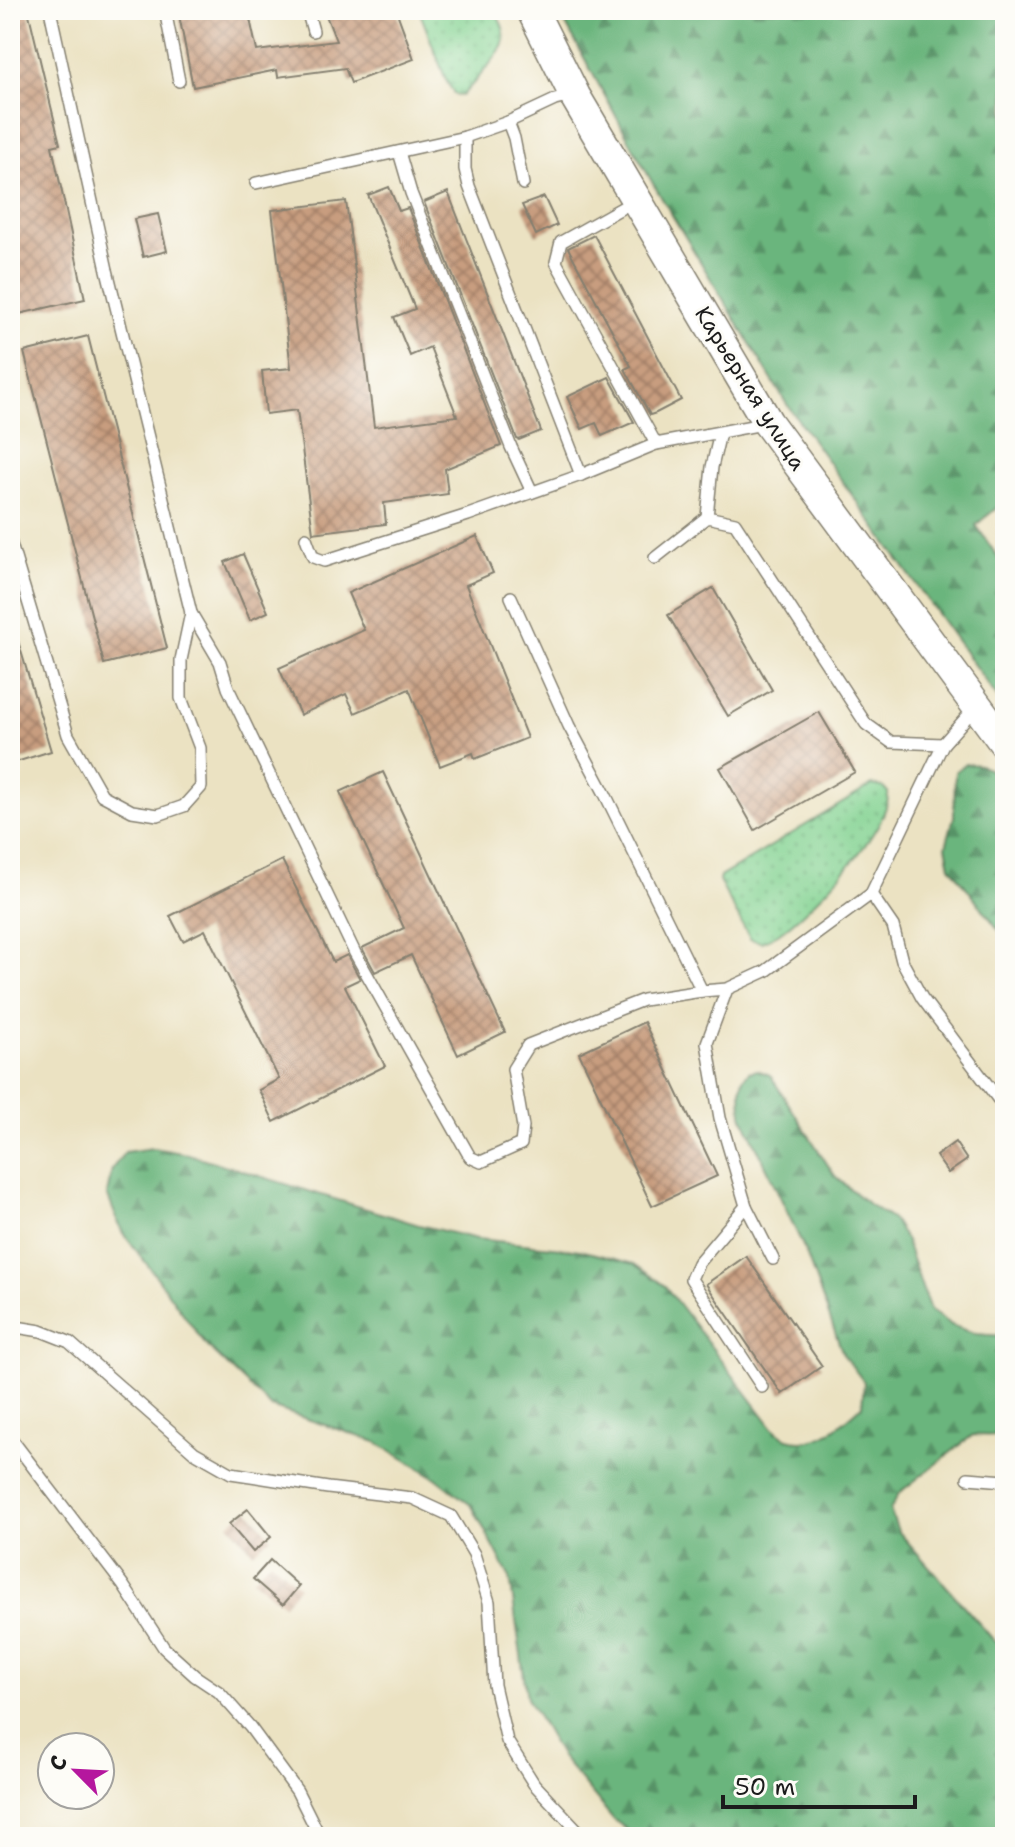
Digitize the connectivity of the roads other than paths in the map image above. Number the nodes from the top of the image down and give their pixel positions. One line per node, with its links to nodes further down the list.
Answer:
1 (50, 10): 24 (lane)
2 (165, 10): 6 (lane)
3 (307, 10): 5 (lane)
4 (532, 10): 7 (street, Карьерная улица)
5 (313, 31)
6 (179, 81)
7 (575, 96): 8 (lane); 13 (street, Карьерная улица)
8 (508, 122): 9 (lane); 12 (lane)
9 (465, 137): 10 (lane); 17 (lane)
10 (399, 152): 11 (lane); 18 (lane)
11 (256, 183)
12 (523, 184)
13 (637, 200): 14 (street, Карьерная улица); 16 (lane)
14 (768, 423): 15 (lane); 25 (street, Карьерная улица)
15 (720, 433): 16 (lane); 19 (lane)
16 (656, 444): 17 (lane)
17 (581, 475): 18 (lane)
18 (532, 492): 20 (lane)
19 (707, 517): 22 (lane); 26 (lane)
20 (306, 538)
21 (10, 541): 24 (lane)
22 (655, 558)
23 (511, 597): 30 (lane)
24 (191, 613): 30 (lane)
25 (979, 709): 26 (lane); 27 (street, Карьерная улица)
26 (943, 744): 28 (lane)
27 (1005, 744)
28 (871, 894): 29 (lane); 31 (lane)
29 (727, 989): 30 (lane); 32 (lane)
30 (702, 991)
31 (1005, 1108)
32 (746, 1206): 33 (lane); 35 (lane)
33 (773, 1259)
34 (10, 1326): 40 (lane)
35 (762, 1387)
36 (10, 1437): 39 (lane)
37 (968, 1478): 38 (lane)
38 (1005, 1481)
39 (320, 1837)
40 (584, 1837)

